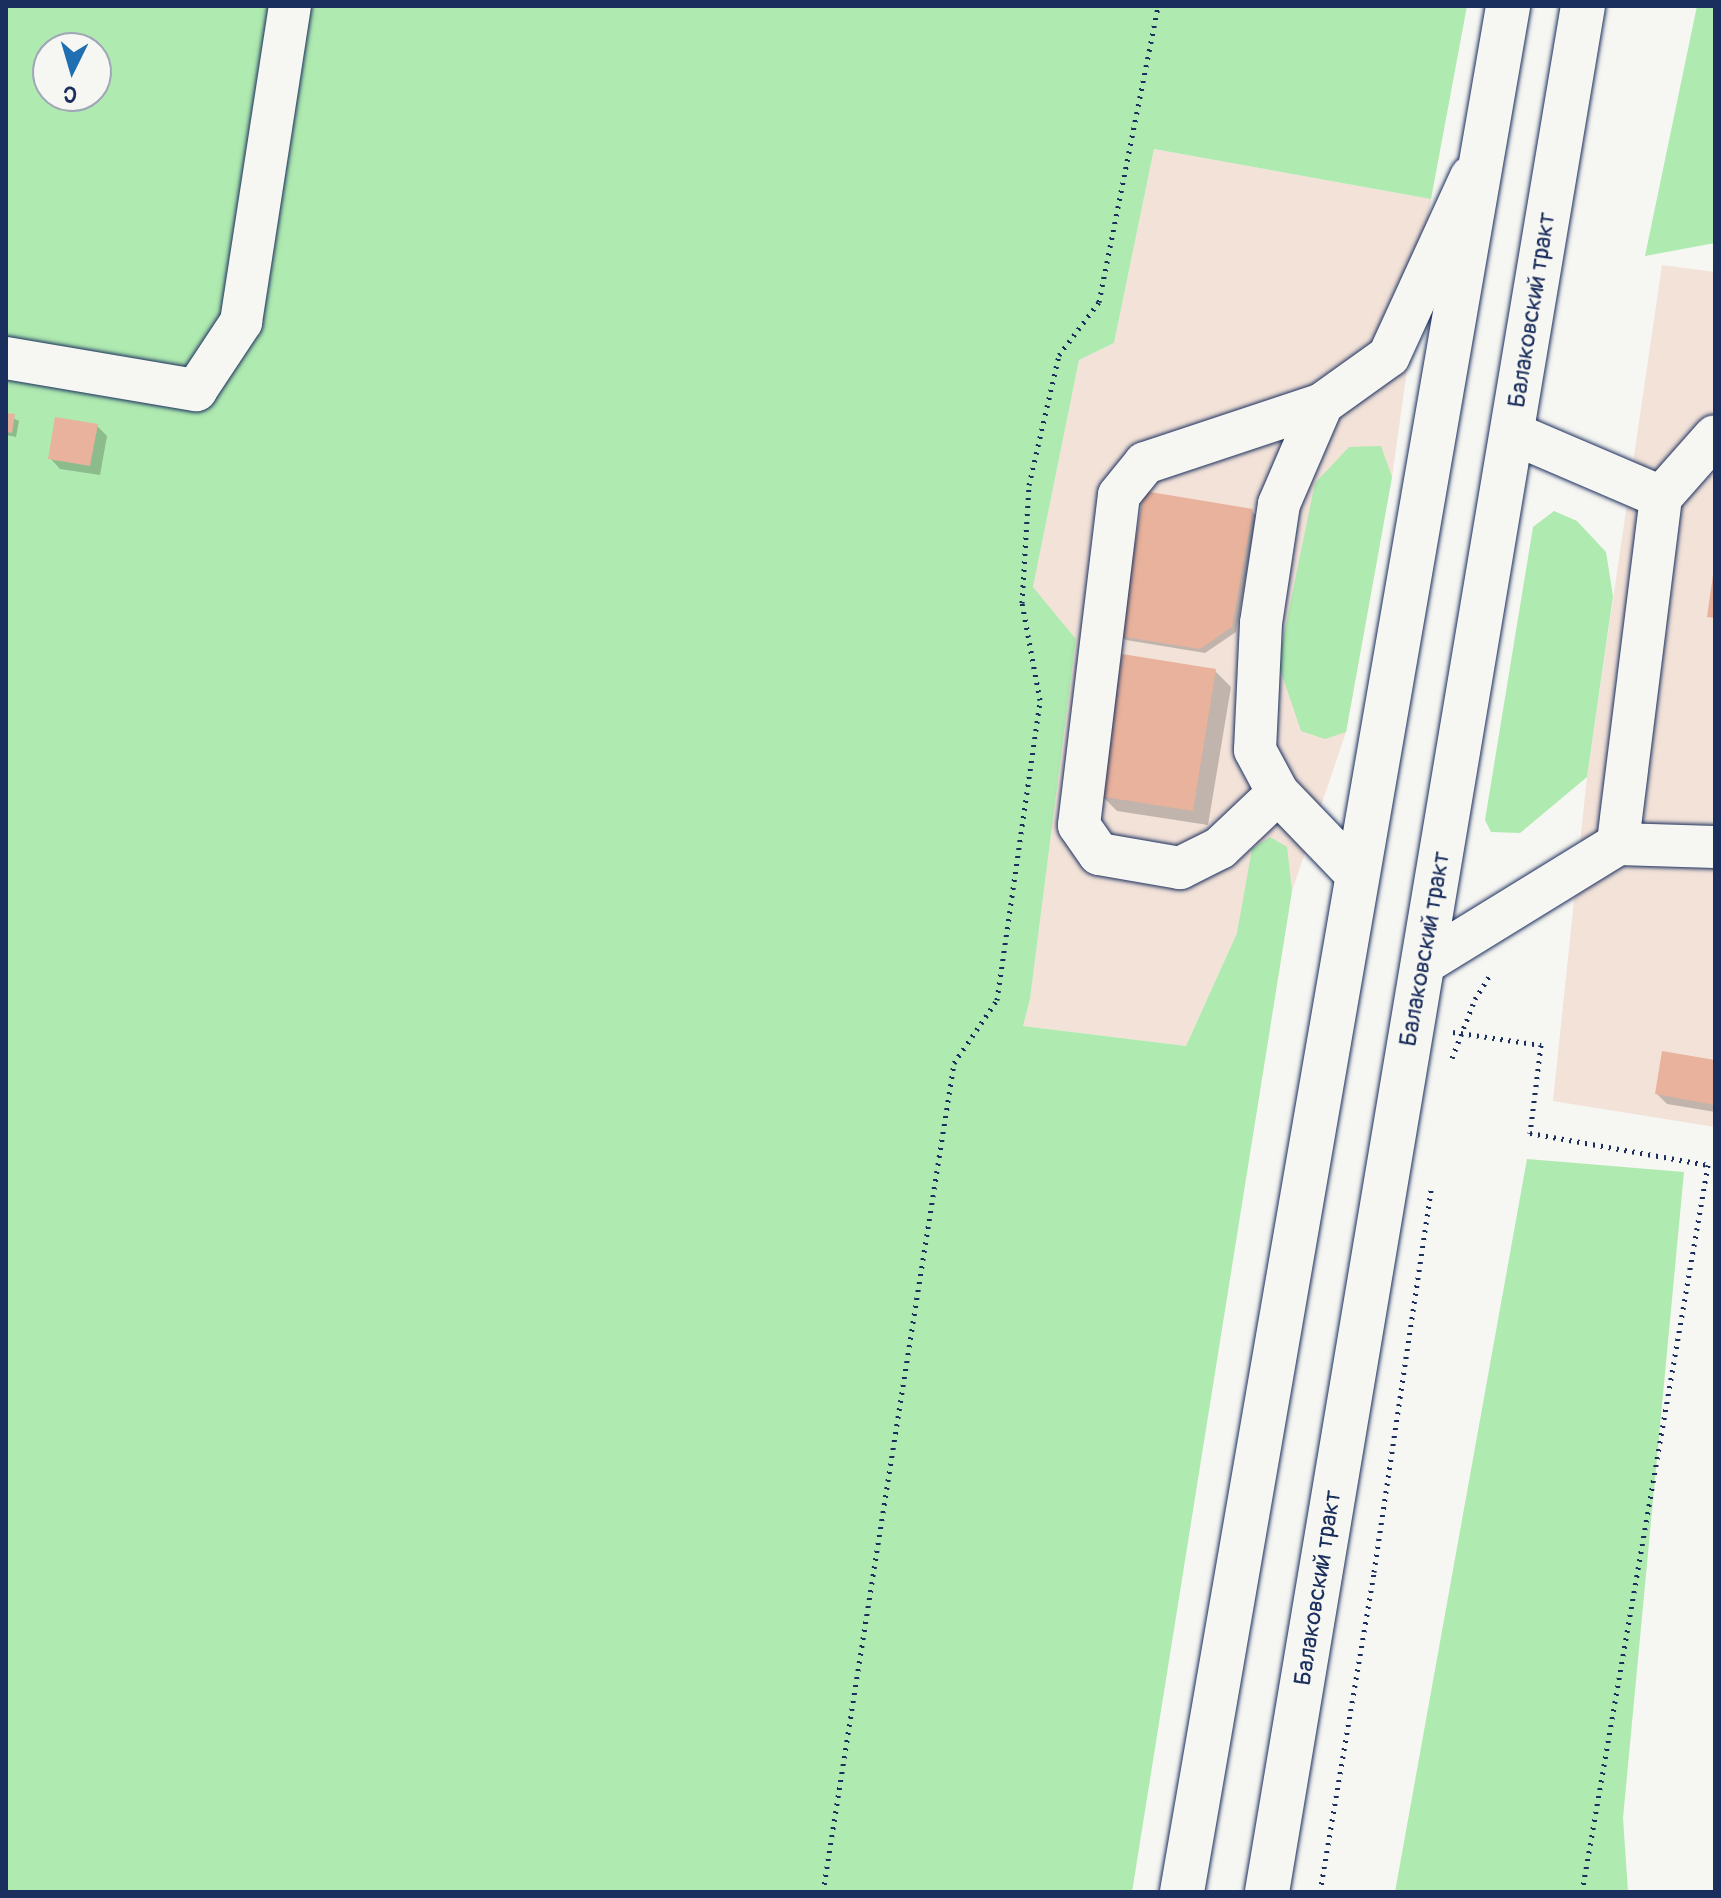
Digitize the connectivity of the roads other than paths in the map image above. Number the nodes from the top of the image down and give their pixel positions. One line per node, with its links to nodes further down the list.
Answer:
1 (290, 6): 7 (street)
2 (1499, 6): 5 (street)
3 (1508, 6): 5 (main road)
4 (1583, 6): 9 (main road, Балаковский тракт)
5 (1497, 73): 6 (main road)
6 (1487, 143): 8 (street); 15 (main road)
7 (6, 358)
8 (1322, 404): 12 (street); 12 (street)
9 (1512, 433): 11 (street); 16 (main road, Балаковский тракт)
10 (1715, 436): 11 (street)
11 (1661, 497): 13 (street)
12 (1278, 793): 15 (street)
13 (1618, 844): 14 (street); 16 (street)
14 (1715, 847)
15 (1357, 875): 17 (main road)
16 (1423, 964): 18 (main road, Балаковский тракт)
17 (1182, 1892)
18 (1267, 1892)

